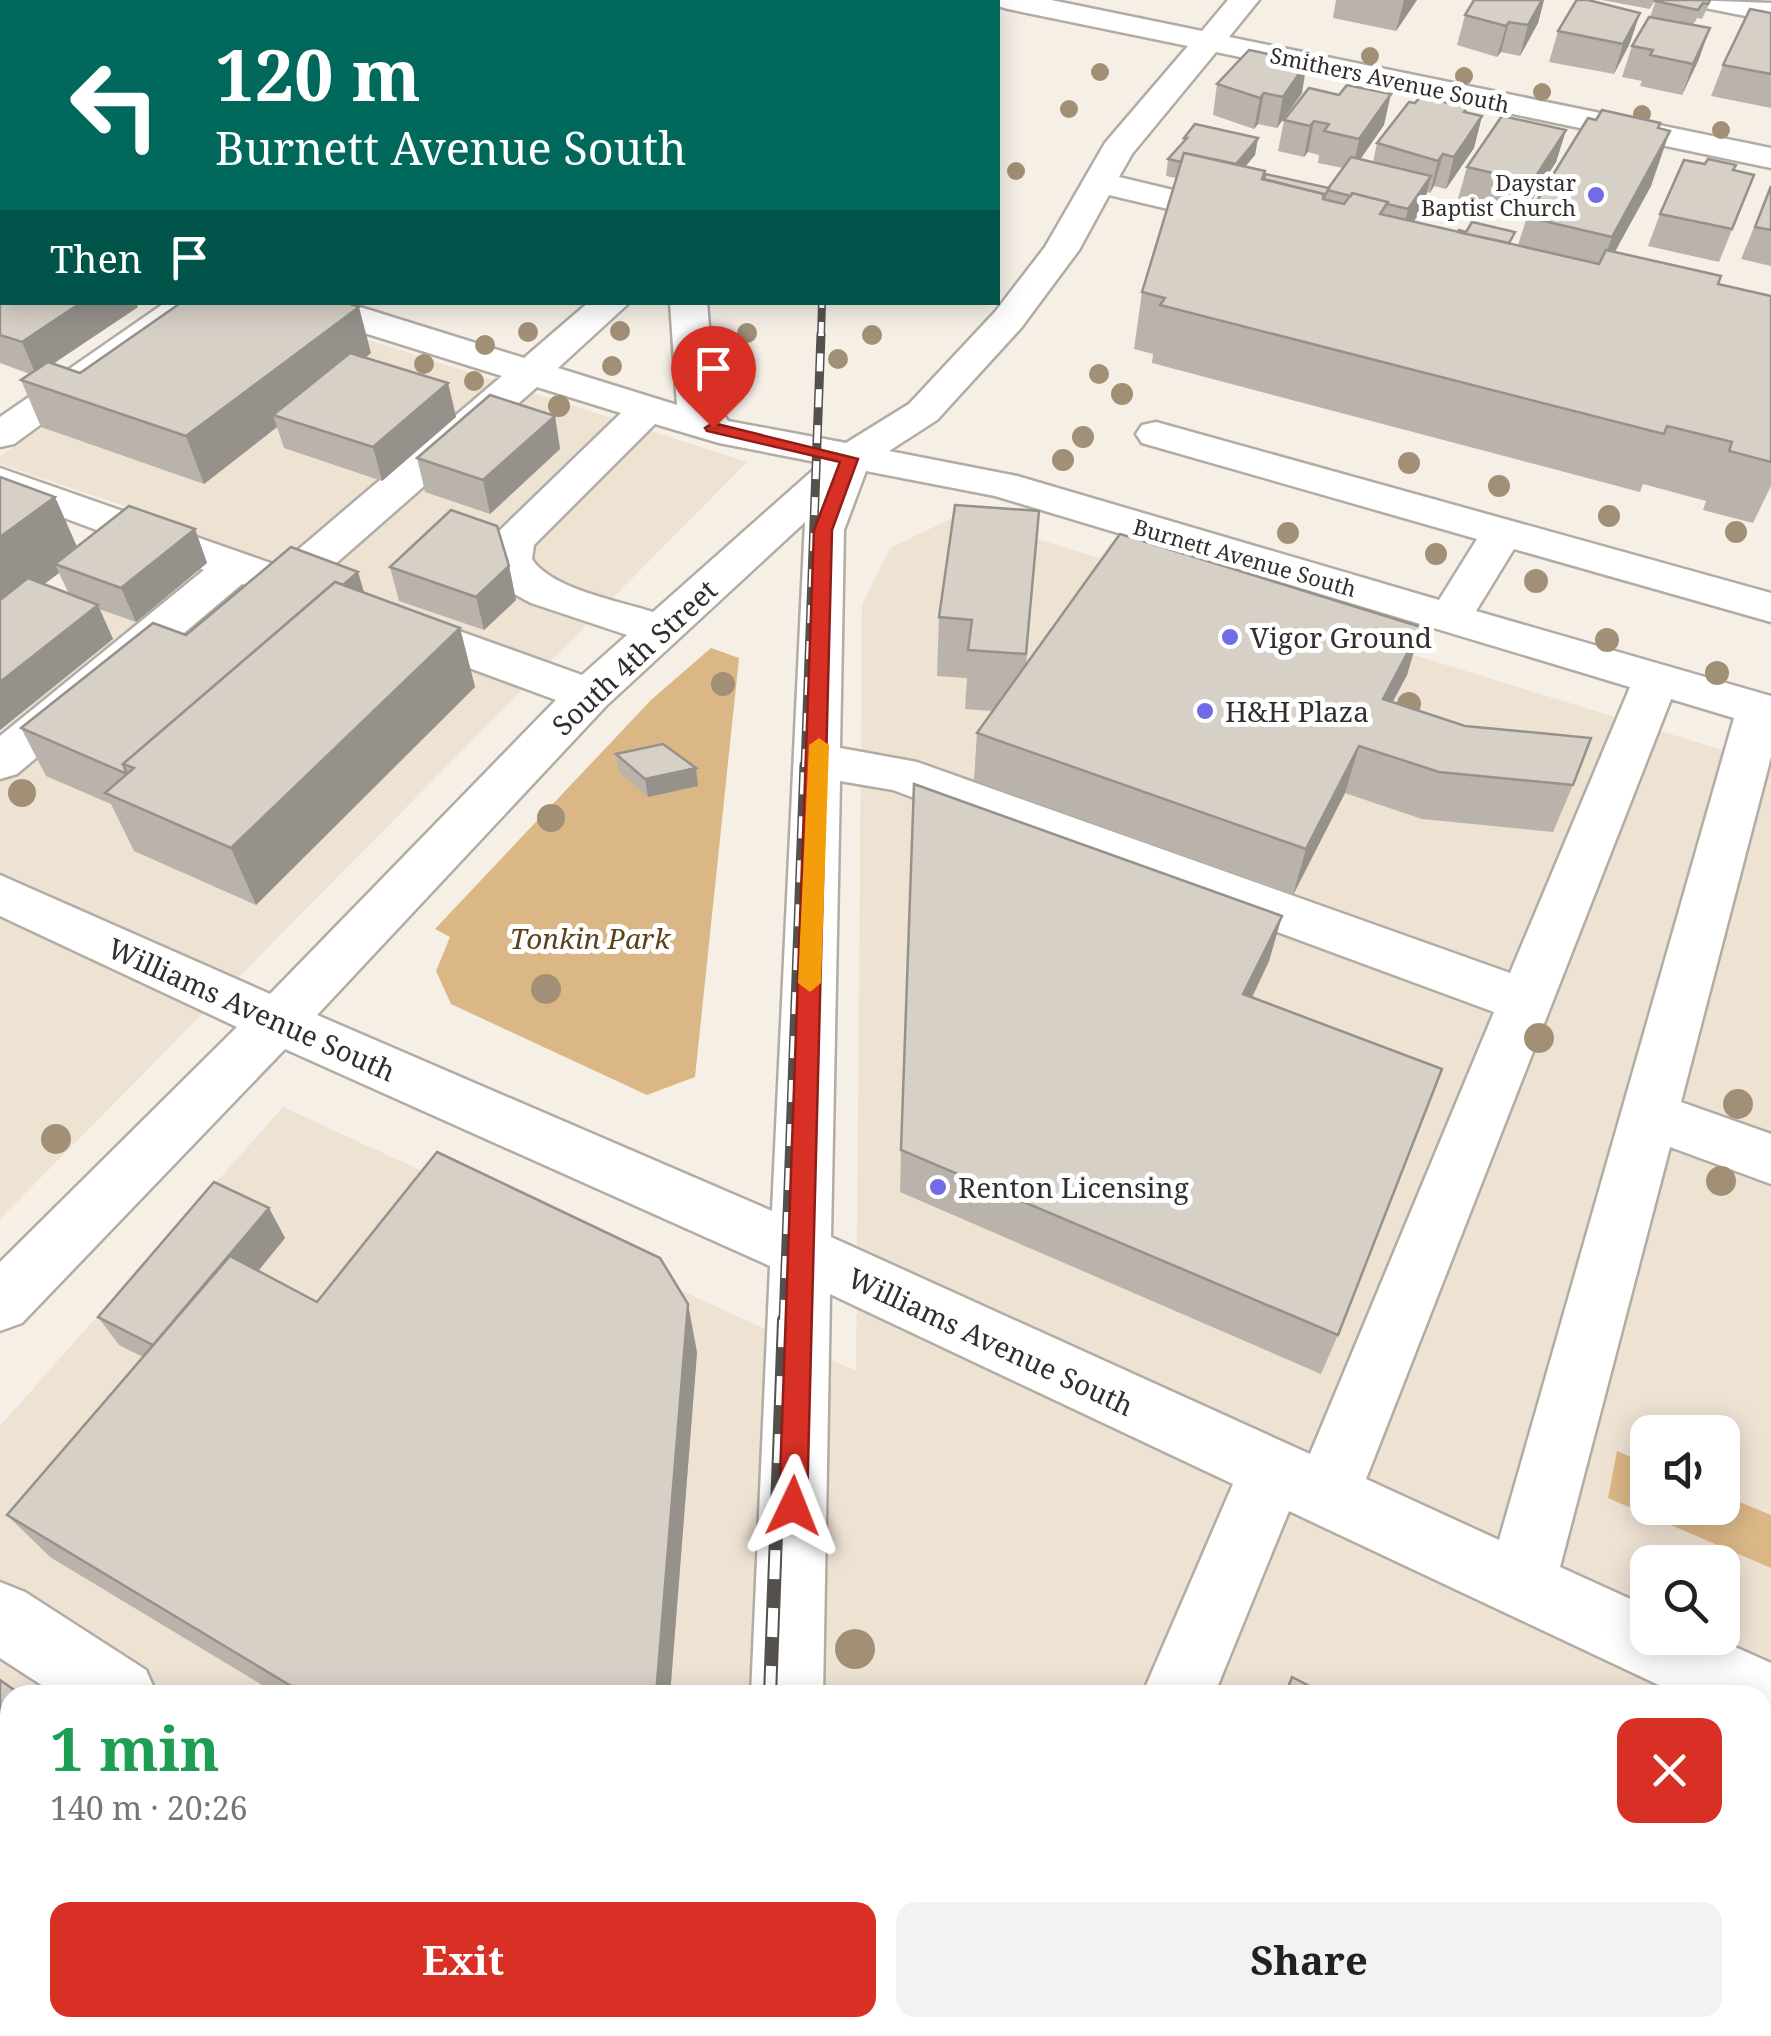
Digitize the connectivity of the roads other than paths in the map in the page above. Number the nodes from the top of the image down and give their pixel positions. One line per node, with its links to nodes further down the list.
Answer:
1 (1008, 0): 5 (street, Smithers Avenue South)
2 (1244, 0): 5 (street, South 4th Street)
3 (1704, 0): 4 (street)
4 (1771, 12)
5 (1206, 41): 6 (street, Smithers Avenue South); 7 (street, South 4th Street)
6 (1771, 158)
7 (1102, 183): 8 (street); 18 (street, South 4th Street)
8 (1271, 223)
9 (187, 305): 17 (street)
10 (314, 305): 13 (street, Burnett Avenue South)
11 (609, 305): 13 (street)
12 (688, 305): 15 (street)
13 (531, 372): 14 (street, Burnett Avenue South); 22 (street)
14 (649, 408): 15 (street, Burnett Avenue South); 25 (street)
15 (713, 428): 18 (street, Burnett Avenue South)
16 (1156, 434): 20 (street)
17 (0, 435)
18 (849, 459): 24 (street, Burnett Avenue South); 25 (street, South 4th Street); 29 (street)
19 (0, 480): 21 (street)
20 (1503, 532): 23 (street); 24 (street)
21 (235, 567): 22 (street); 30 (street)
22 (285, 584): 27 (street)
23 (1771, 608)
24 (1450, 618): 26 (street, Burnett Avenue South)
25 (660, 630): 27 (street, South 4th Street)
26 (1656, 679): 28 (street, Burnett Avenue South); 32 (street)
27 (589, 694): 33 (street, South 4th Street)
28 (1766, 711): 34 (street)
29 (818, 761): 32 (street); 36 (street)
30 (0, 762)
31 (0, 894): 33 (street, Williams Avenue South)
32 (1526, 1001): 38 (street)
33 (278, 1022): 36 (street, Williams Avenue South); 37 (street, South 4th Street)
34 (1648, 1115): 35 (street); 39 (street)
35 (1771, 1159)
36 (800, 1250): 38 (street, Williams Avenue South); 42 (street)
37 (0, 1302)
38 (1299, 1483): 39 (street, Williams Avenue South); 43 (street)
39 (1520, 1585): 44 (street, Williams Avenue South)
40 (0, 1617): 41 (street)
41 (105, 1685)
42 (787, 1685)
43 (1184, 1685)
44 (1737, 1685)

